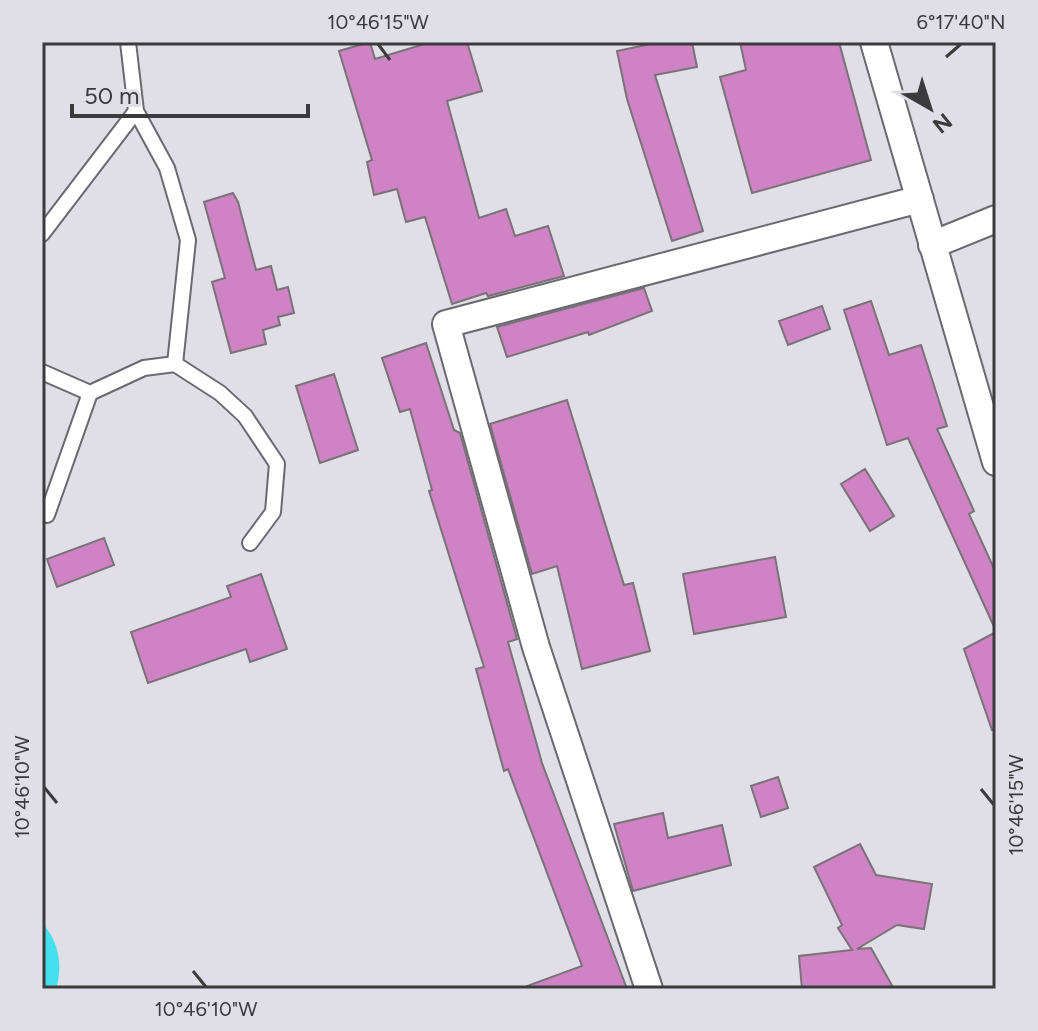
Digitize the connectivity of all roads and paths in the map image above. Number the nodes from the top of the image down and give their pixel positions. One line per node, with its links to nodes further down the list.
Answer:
1 (128, 42): 3 (lane)
2 (874, 42): 4 (street)
3 (136, 111): 6 (lane); 8 (lane)
4 (920, 199): 7 (street); 14 (street)
5 (996, 219): 7 (street)
6 (42, 234)
7 (932, 245): 11 (street)
8 (175, 364): 10 (lane); 13 (lane)
9 (42, 372): 10 (lane)
10 (90, 393): 12 (lane)
11 (996, 462)
12 (47, 515)
13 (250, 543)
14 (649, 989)

